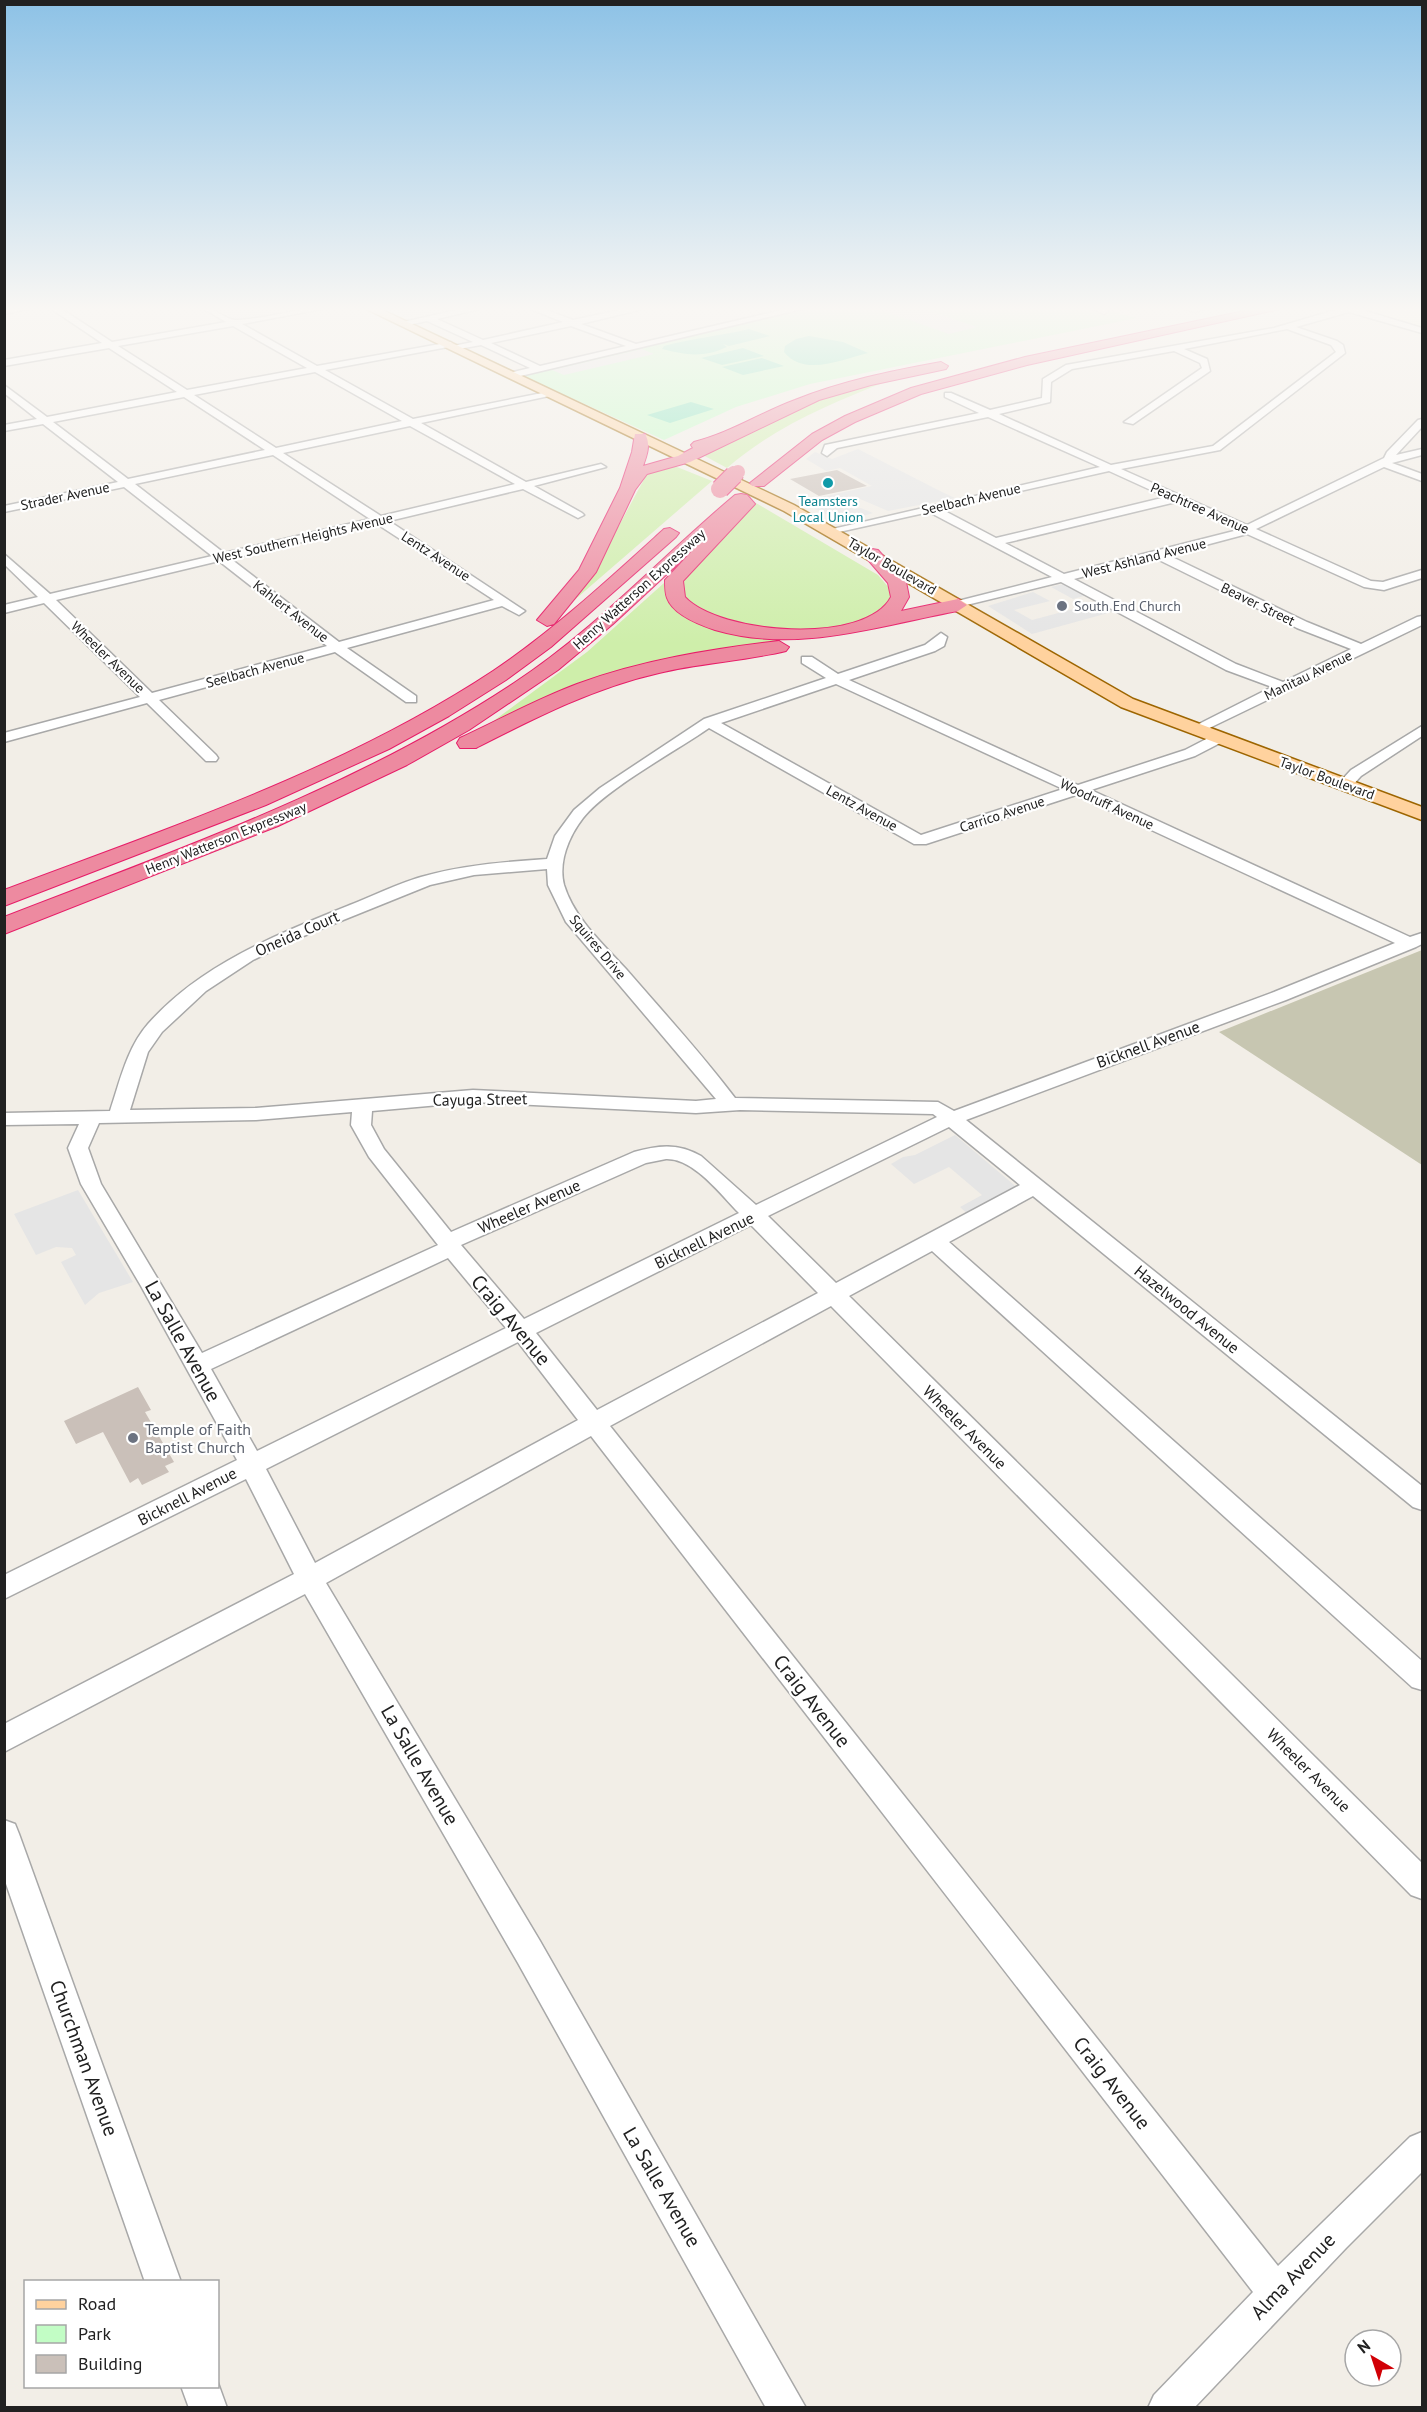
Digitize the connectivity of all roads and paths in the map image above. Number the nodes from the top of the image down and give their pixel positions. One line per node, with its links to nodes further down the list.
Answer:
1 (42, 419): 13 (street, Kahlert Avenue)
2 (58, 419): 13 (street)
3 (222, 419): 20 (street, Lentz Avenue)
4 (406, 419): 14 (street)
5 (428, 419): 14 (street, Strader Avenue)
6 (602, 419): 18 (main road, Taylor Boulevard)
7 (765, 419): 19 (highway)
8 (851, 419): 33 (highway, Henry Watterson Expressway)
9 (967, 419): 22 (street)
10 (999, 419): 27 (street, Peachtree Avenue)
11 (1135, 419): 15 (street)
12 (1255, 419): 27 (street, Seelbach Avenue)
13 (45, 421): 17 (street); 29 (street, Kahlert Avenue)
14 (412, 422): 20 (street, Strader Avenue); 30 (street)
15 (1130, 422)
16 (1422, 422): 24 (street)
17 (4, 429)
18 (646, 440): 19 (highway); 23 (main road, Taylor Boulevard); 31 (highway)
19 (720, 440): 23 (highway)
20 (272, 452): 29 (street, Strader Avenue); 39 (street, Lentz Avenue)
21 (1422, 452): 24 (street, West Ashland Avenue)
22 (827, 453)
23 (684, 459): 31 (highway); 41 (main road, Taylor Boulevard)
24 (1387, 462): 28 (street); 40 (street, West Ashland Avenue)
25 (601, 467): 30 (street, West Southern Heights Avenue)
26 (745, 467): 34 (highway, Henry Watterson Expressway, bridge)
27 (1110, 468): 32 (street, Peachtree Avenue); 35 (street, Seelbach Avenue)
28 (1422, 478)
29 (126, 483): 36 (street, Strader Avenue); 46 (street, Kahlert Avenue)
30 (525, 485): 37 (street); 39 (street, West Southern Heights Avenue)
31 (627, 490): 73 (highway)
32 (1177, 498): 40 (street, Peachtree Avenue); 42 (street)
33 (741, 499): 55 (highway); 75 (highway, Henry Watterson Expressway)
34 (703, 504)
35 (930, 508): 41 (street, Seelbach Avenue); 42 (street)
36 (4, 509)
37 (578, 515)
38 (687, 518): 73 (highway, Henry Watterson Expressway)
39 (380, 520): 46 (street, West Southern Heights Avenue); 50 (street, Lentz Avenue)
40 (1249, 530): 44 (street, West Ashland Avenue); 47 (street, Peachtree Avenue)
41 (830, 531): 43 (main road, Taylor Boulevard)
42 (994, 542): 48 (street)
43 (872, 554): 51 (main road, Taylor Boulevard); 55 (highway)
44 (1156, 554): 48 (street, West Ashland Avenue); 58 (street, Beaver Street)
45 (4, 557): 49 (street, Wheeler Avenue)
46 (222, 557): 49 (street, West Southern Heights Avenue); 57 (street, Kahlert Avenue)
47 (1422, 574)
48 (1062, 578): 51 (street, West Ashland Avenue); 61 (street)
49 (48, 599): 52 (street, West Southern Heights Avenue); 62 (street, Wheeler Avenue)
50 (505, 601): 53 (street, Lentz Avenue); 57 (street, Seelbach Avenue)
51 (958, 605): 55 (highway); 65 (main road, Taylor Boulevard); 75 (highway)
52 (4, 609)
53 (519, 611)
54 (1422, 620): 58 (street, Manitau Avenue)
55 (871, 625)
56 (941, 637): 60 (street)
57 (338, 648): 62 (street, Seelbach Avenue); 63 (street, Kahlert Avenue)
58 (1361, 649): 61 (street, Manitau Avenue)
59 (807, 660): 60 (street, Woodruff Avenue)
60 (836, 679): 64 (street); 71 (street, Woodruff Avenue)
61 (1283, 687): 65 (street, Manitau Avenue)
62 (150, 698): 67 (street, Seelbach Avenue); 69 (street, Wheeler Avenue)
63 (411, 699)
64 (709, 722): 74 (street, Lentz Avenue); 76 (street, Squires Drive)
65 (1194, 730): 68 (main road, Taylor Boulevard)
66 (1422, 730): 70 (street)
67 (4, 738)
68 (1219, 738): 70 (main road, Taylor Boulevard); 71 (street, Carrico Avenue)
69 (211, 758)
70 (1346, 784): 72 (main road, Taylor Boulevard)
71 (1077, 790): 74 (street, Carrico Avenue); 79 (street, Woodruff Avenue)
72 (1422, 814)
73 (164, 838): 77 (highway, Henry Watterson Expressway)
74 (920, 841)
75 (220, 843): 78 (highway, Henry Watterson Expressway)
76 (555, 863): 81 (street, Squires Drive); 82 (street, Oneida Court)
77 (4, 899)
78 (4, 926)
79 (1416, 941): 83 (street, Bicknell Avenue)
80 (363, 1105): 81 (street, Cayuga Street); 82 (street, Cayuga Street); 89 (street, Craig Avenue)
81 (730, 1105): 83 (street, Cayuga Street)
82 (118, 1117): 84 (street, Cayuga Street)
83 (951, 1117): 86 (street, Hazelwood Avenue); 87 (street, Bicknell Avenue)
84 (91, 1118): 85 (street, Cayuga Street); 92 (street, La Salle Avenue)
85 (4, 1119)
86 (1035, 1186): 88 (street); 95 (street, Hazelwood Avenue)
87 (753, 1215): 89 (street, Wheeler Avenue); 90 (street, Wheeler Avenue); 91 (street, Bicknell Avenue)
88 (933, 1240): 90 (street); 98 (street)
89 (450, 1244): 91 (street, Craig Avenue); 92 (street, Wheeler Avenue)
90 (832, 1294): 93 (street); 101 (street, Wheeler Avenue)
91 (521, 1330): 93 (street, Craig Avenue); 94 (street, Bicknell Avenue)
92 (197, 1365): 94 (street, La Salle Avenue)
93 (594, 1423): 96 (street); 104 (street, Craig Avenue)
94 (249, 1464): 96 (street, La Salle Avenue); 97 (street, Bicknell Avenue)
95 (1422, 1500)
96 (310, 1580): 99 (street); 107 (street, La Salle Avenue)
97 (4, 1588)
98 (1422, 1678)
99 (4, 1739)
100 (4, 1834): 103 (street, Churchman Avenue)
101 (1422, 1884)
102 (1422, 2149): 104 (street, Alma Avenue)
103 (162, 2280)
104 (1276, 2292): 108 (street, Alma Avenue)
105 (201, 2388): 106 (street)
106 (208, 2408)
107 (787, 2408)
108 (1167, 2408)

